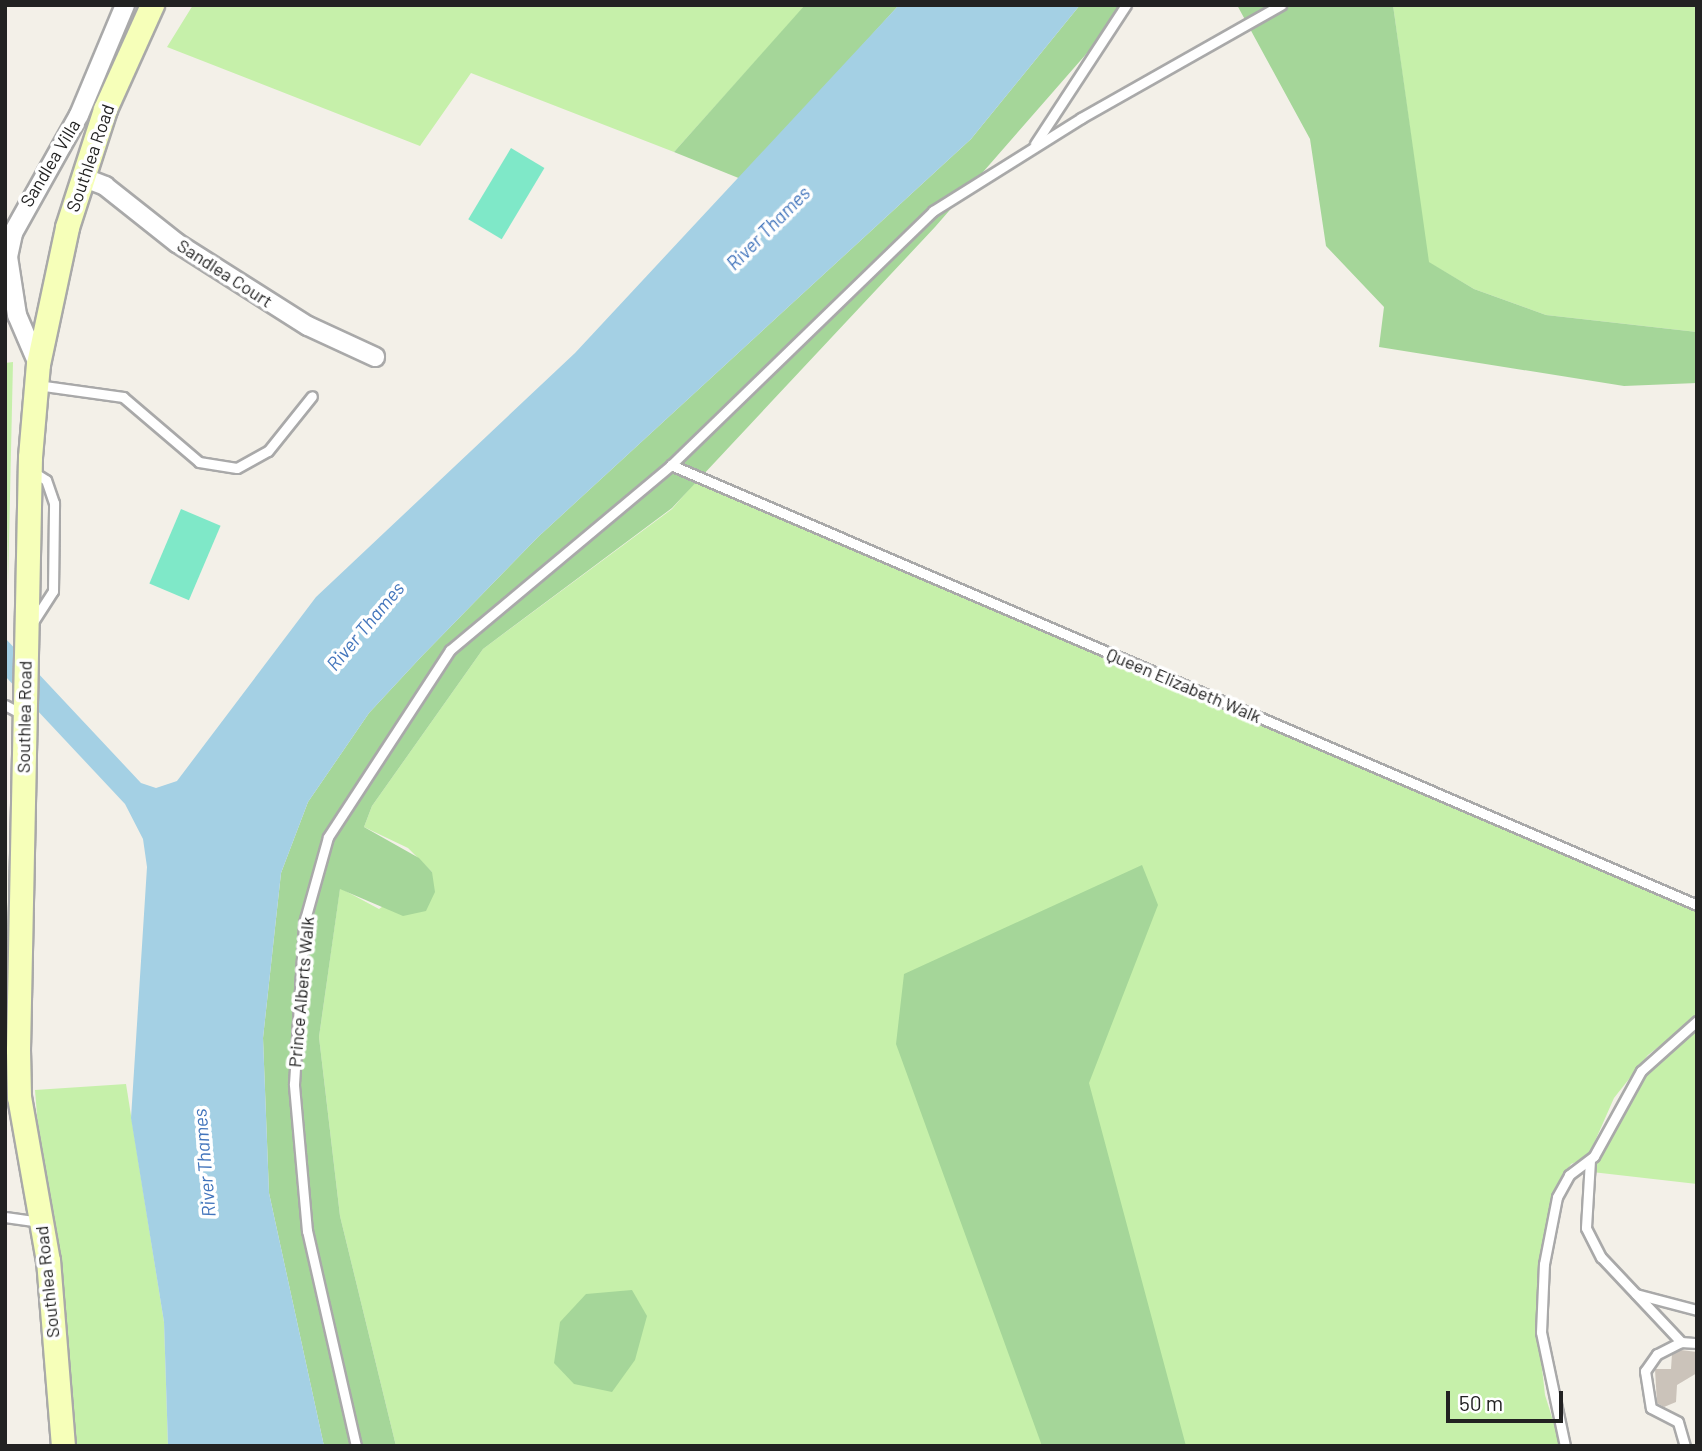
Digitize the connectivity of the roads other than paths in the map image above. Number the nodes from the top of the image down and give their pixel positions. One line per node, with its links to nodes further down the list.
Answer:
1 (125, 5): 8 (street, Sandlea Villa)
2 (152, 5): 6 (main road, Southlea Road)
3 (1126, 5): 5 (lane)
4 (1281, 5): 5 (lane, Prince Alberts Walk)
5 (1034, 147): 10 (lane, Prince Alberts Walk)
6 (82, 177): 7 (street, Sandlea Court); 8 (main road, Southlea Road)
7 (375, 357)
8 (37, 375): 9 (lane); 11 (main road, Southlea Road)
9 (312, 396)
10 (671, 465): 13 (lane, Queen Elizabeth Walk); 23 (lane, Prince Alberts Walk)
11 (17, 709): 12 (main road, Southlea Road)
12 (14, 847): 17 (main road, Southlea Road)
13 (1697, 905)
14 (1697, 1021): 15 (lane)
15 (1590, 1160): 18 (lane); 24 (lane)
16 (5, 1217): 17 (lane)
17 (41, 1223): 22 (main road, Southlea Road)
18 (1634, 1294): 19 (lane); 20 (lane)
19 (1697, 1310)
20 (1681, 1342): 21 (lane); 25 (lane)
21 (1697, 1343)
22 (60, 1445)
23 (356, 1446)
24 (1565, 1446)
25 (1685, 1446)

